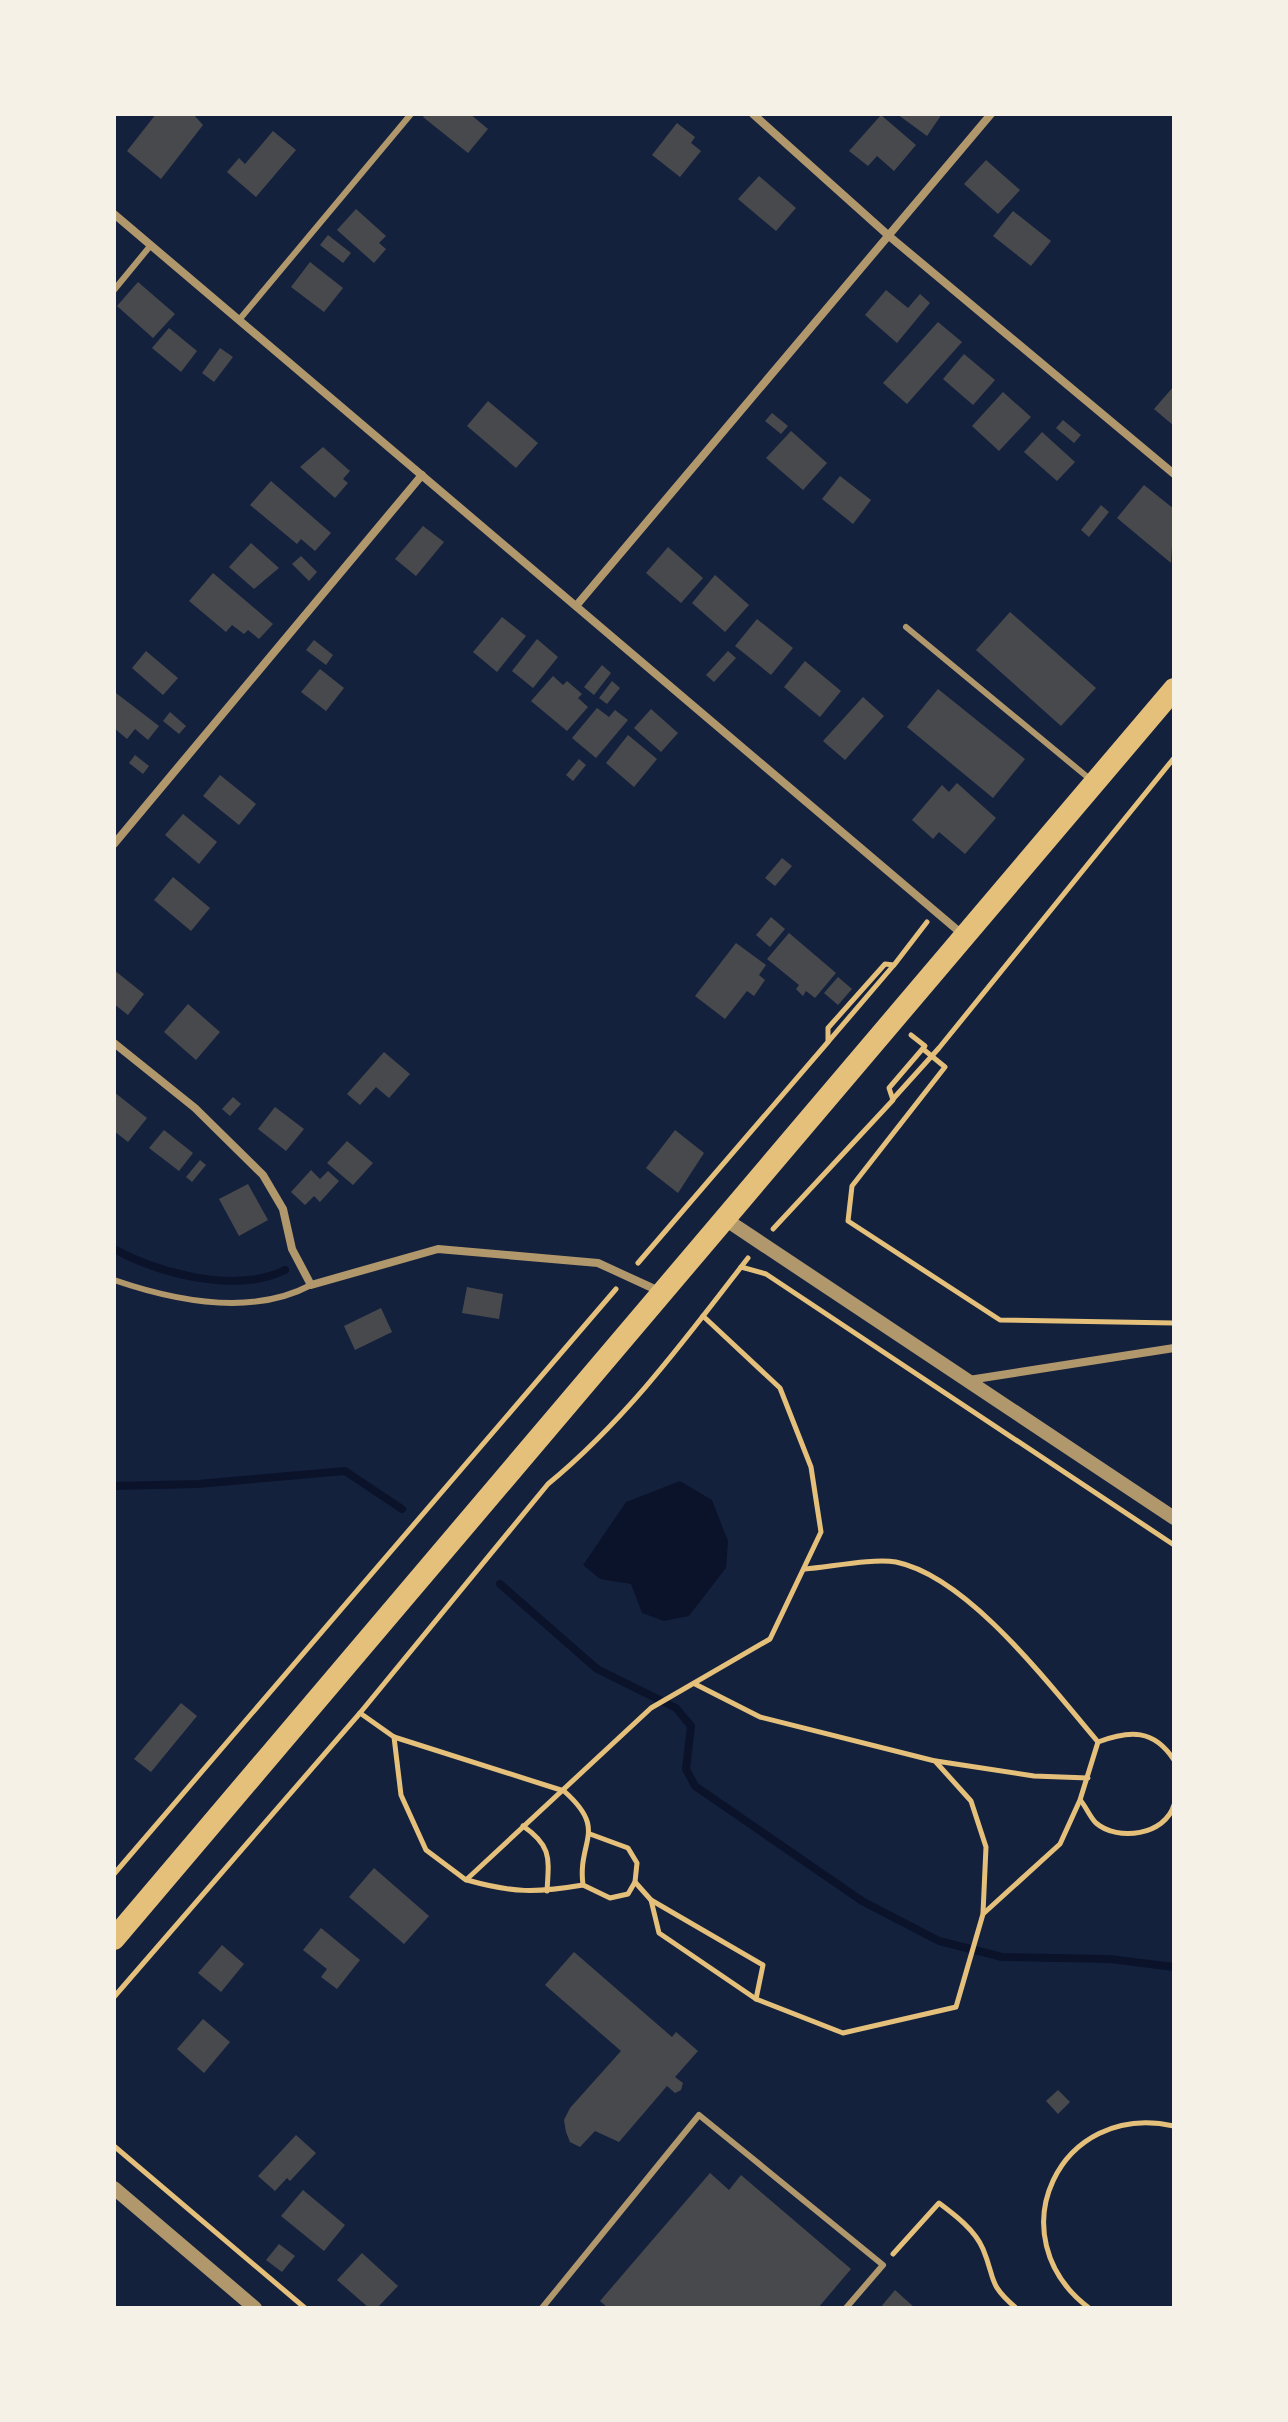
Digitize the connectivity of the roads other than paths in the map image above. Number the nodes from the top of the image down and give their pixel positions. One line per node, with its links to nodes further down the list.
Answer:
1 (411, 114): 8 (lane)
2 (753, 114): 5 (street)
3 (991, 114): 5 (street)
4 (114, 214): 6 (street)
5 (889, 236): 9 (street); 11 (street)
6 (151, 245): 7 (lane); 8 (street)
7 (114, 290)
8 (239, 320): 10 (street)
9 (1174, 474)
10 (422, 475): 11 (street); 15 (street)
11 (576, 606): 16 (street)
12 (906, 627): 14 (lane)
13 (1174, 689): 14 (highway)
14 (1095, 783): 16 (highway)
15 (114, 844)
16 (965, 937): 18 (highway)
17 (114, 1043): 20 (street)
18 (725, 1219): 21 (highway); 23 (street)
19 (114, 1280): 20 (lane)
20 (311, 1285): 21 (street)
21 (663, 1293): 25 (highway)
22 (1174, 1348): 23 (street)
23 (968, 1380): 24 (street)
24 (1174, 1518)
25 (116, 1932)
26 (114, 2188): 27 (street)
27 (255, 2308)
28 (542, 2308): 29 (lane)
29 (846, 2308)

